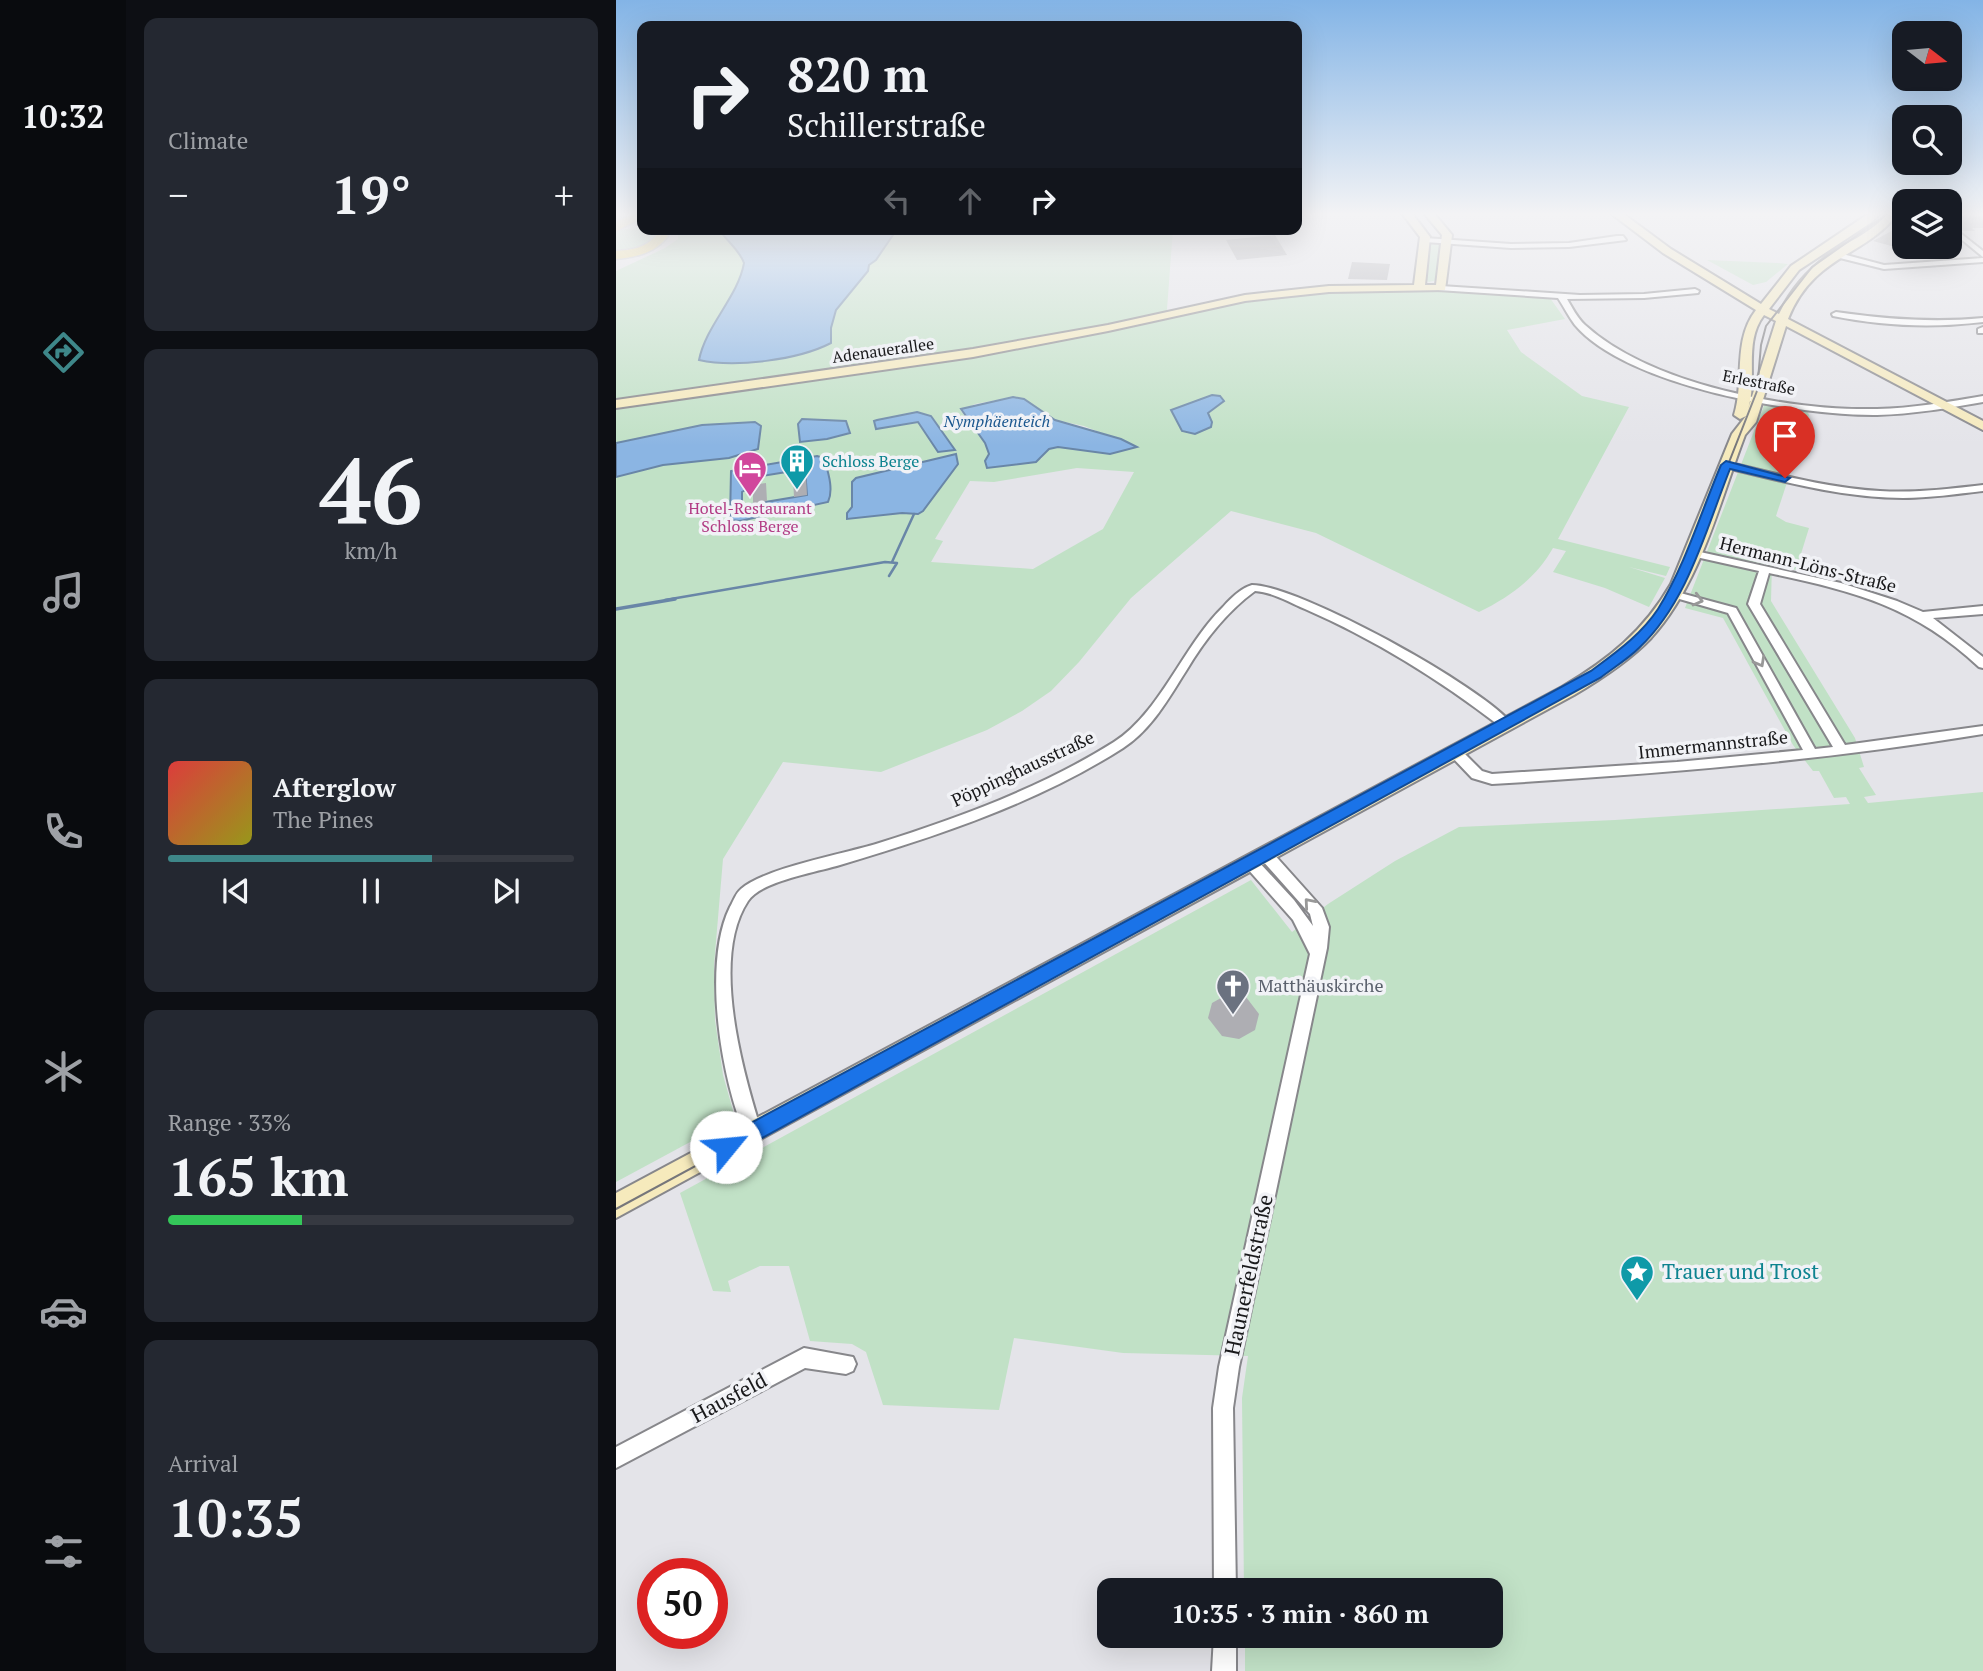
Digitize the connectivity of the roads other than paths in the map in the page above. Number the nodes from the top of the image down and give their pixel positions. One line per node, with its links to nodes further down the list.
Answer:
1 (1317, 290): 17 (main road, Adenauerallee)
2 (1471, 290): 8 (street, Adenauerallee)
3 (1734, 290): 9 (main road)
4 (1741, 290): 9 (main road)
5 (1777, 290): 9 (main road)
6 (1800, 290): 11 (main road)
7 (1695, 291): 8 (street, Adenauerallee)
8 (1561, 296): 15 (street, Erlestraße)
9 (1765, 308): 11 (main road); 15 (main road)
10 (1836, 314): 13 (street)
11 (1781, 319): 15 (main road); 18 (main road)
12 (1983, 320): 13 (street)
13 (1968, 322): 14 (street)
14 (1982, 331)
15 (1752, 397): 18 (street, Erlestraße); 20 (main road)
16 (1983, 399): 18 (street, Erlestraße)
17 (616, 404)
18 (1945, 405): 19 (main road)
19 (1983, 426)
20 (1726, 465): 21 (street); 22 (main road)
21 (1983, 488)
22 (1691, 553): 23 (street, Hermann-Löns-Straße); 24 (main road)
23 (1765, 570): 26 (street, Hermann-Löns-Straße); 30 (street)
24 (1673, 594): 28 (main road); 32 (street, one-way to 32)
25 (1983, 610): 26 (street)
26 (1921, 616): 27 (street, Hermann-Löns-Straße)
27 (1983, 664)
28 (1506, 724): 31 (main road); 34 (street, Pöppinghausstraße)
29 (1983, 730): 30 (street, Immermannstraße)
30 (1841, 750): 32 (street, Immermannstraße)
31 (1455, 752): 32 (street, Immermannstraße); 33 (main road)
32 (1811, 753)
33 (1259, 859): 34 (main road); 38 (street, Haunerfeldstraße)
34 (753, 1133): 35 (main road)
35 (616, 1206)
36 (846, 1364): 37 (street, Hausfeld)
37 (616, 1458)
38 (1225, 1578)
39 (1225, 1648): 40 (street)
40 (1224, 1671)

